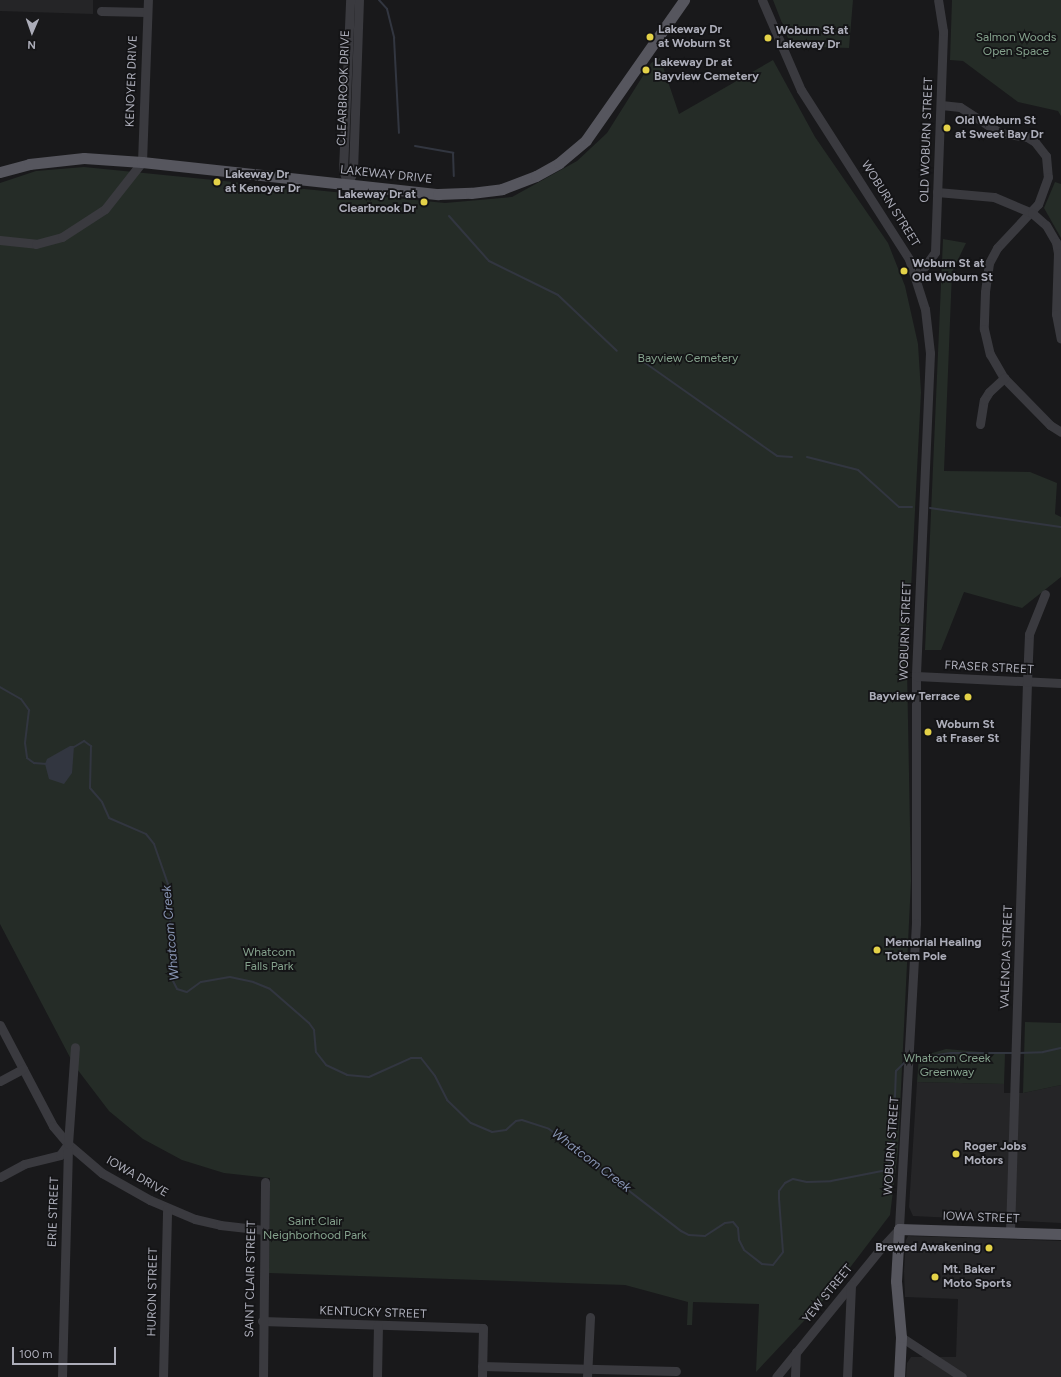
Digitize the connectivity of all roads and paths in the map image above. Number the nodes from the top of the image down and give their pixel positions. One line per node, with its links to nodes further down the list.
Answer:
1 (148, 0): 8 (street, KENOYER DRIVE)
2 (350, 0): 12 (street, CLEARBROOK DRIVE)
3 (359, 0): 12 (street, CLEARBROOK DRIVE)
4 (684, 0): 12 (main road, LAKEWAY DRIVE)
5 (762, 0): 16 (street, WOBURN STREET)
6 (938, 0): 9 (street, OLD WOBURN STREET)
7 (101, 11): 8 (street)
8 (147, 12): 10 (street, KENOYER DRIVE)
9 (941, 105): 13 (street, OLD WOBURN STREET); 14 (street)
10 (142, 162): 11 (main road, LAKEWAY DRIVE); 12 (main road, LAKEWAY DRIVE); 15 (street)
11 (0, 172)
12 (348, 184)
13 (937, 192): 14 (street); 16 (street, OLD WOBURN STREET)
14 (1032, 213): 17 (street); 18 (street)
15 (0, 240)
16 (914, 271): 22 (street, WOBURN STREET)
17 (1061, 339)
18 (1004, 378): 19 (street); 20 (street)
19 (980, 424)
20 (1061, 432)
21 (1045, 594): 23 (street, VALENCIA STREET)
22 (916, 676): 23 (street, FRASER STREET); 33 (street, WOBURN STREET)
23 (1027, 682): 24 (street, FRASER STREET); 35 (street, VALENCIA STREET)
24 (1061, 683)
25 (0, 1025): 27 (street, IOWA DRIVE)
26 (74, 1047): 29 (street, ERIE STREET)
27 (23, 1069): 28 (street); 29 (street, IOWA DRIVE)
28 (0, 1081)
29 (68, 1144): 30 (street); 32 (street, IOWA DRIVE); 46 (street, ERIE STREET)
30 (0, 1177)
31 (265, 1182): 34 (street, SAINT CLAIR STREET)
32 (167, 1208): 34 (street, IOWA DRIVE); 47 (street, HURON STREET)
33 (899, 1228): 35 (main road, IOWA STREET); 37 (street, YEW STREET); 41 (main road, WOBURN STREET)
34 (264, 1230): 39 (street, SAINT CLAIR STREET)
35 (1010, 1232): 36 (main road, IOWA STREET)
36 (1061, 1234)
37 (851, 1285): 42 (street, YEW STREET); 53 (street)
38 (590, 1317): 45 (street)
39 (262, 1321): 40 (street, KENTUCKY STREET); 48 (street, SAINT CLAIR STREET)
40 (378, 1325): 43 (street, KENTUCKY STREET); 49 (street)
41 (901, 1337): 54 (main road, WOBURN STREET); 55 (street)
42 (796, 1352): 51 (street, YEW STREET); 52 (street)
43 (482, 1366): 45 (street); 50 (street)
44 (676, 1371): 45 (street)
45 (587, 1373)
46 (62, 1377)
47 (163, 1377)
48 (263, 1377)
49 (377, 1377)
50 (482, 1377)
51 (776, 1377)
52 (795, 1377)
53 (847, 1377)
54 (899, 1377)
55 (962, 1377)

